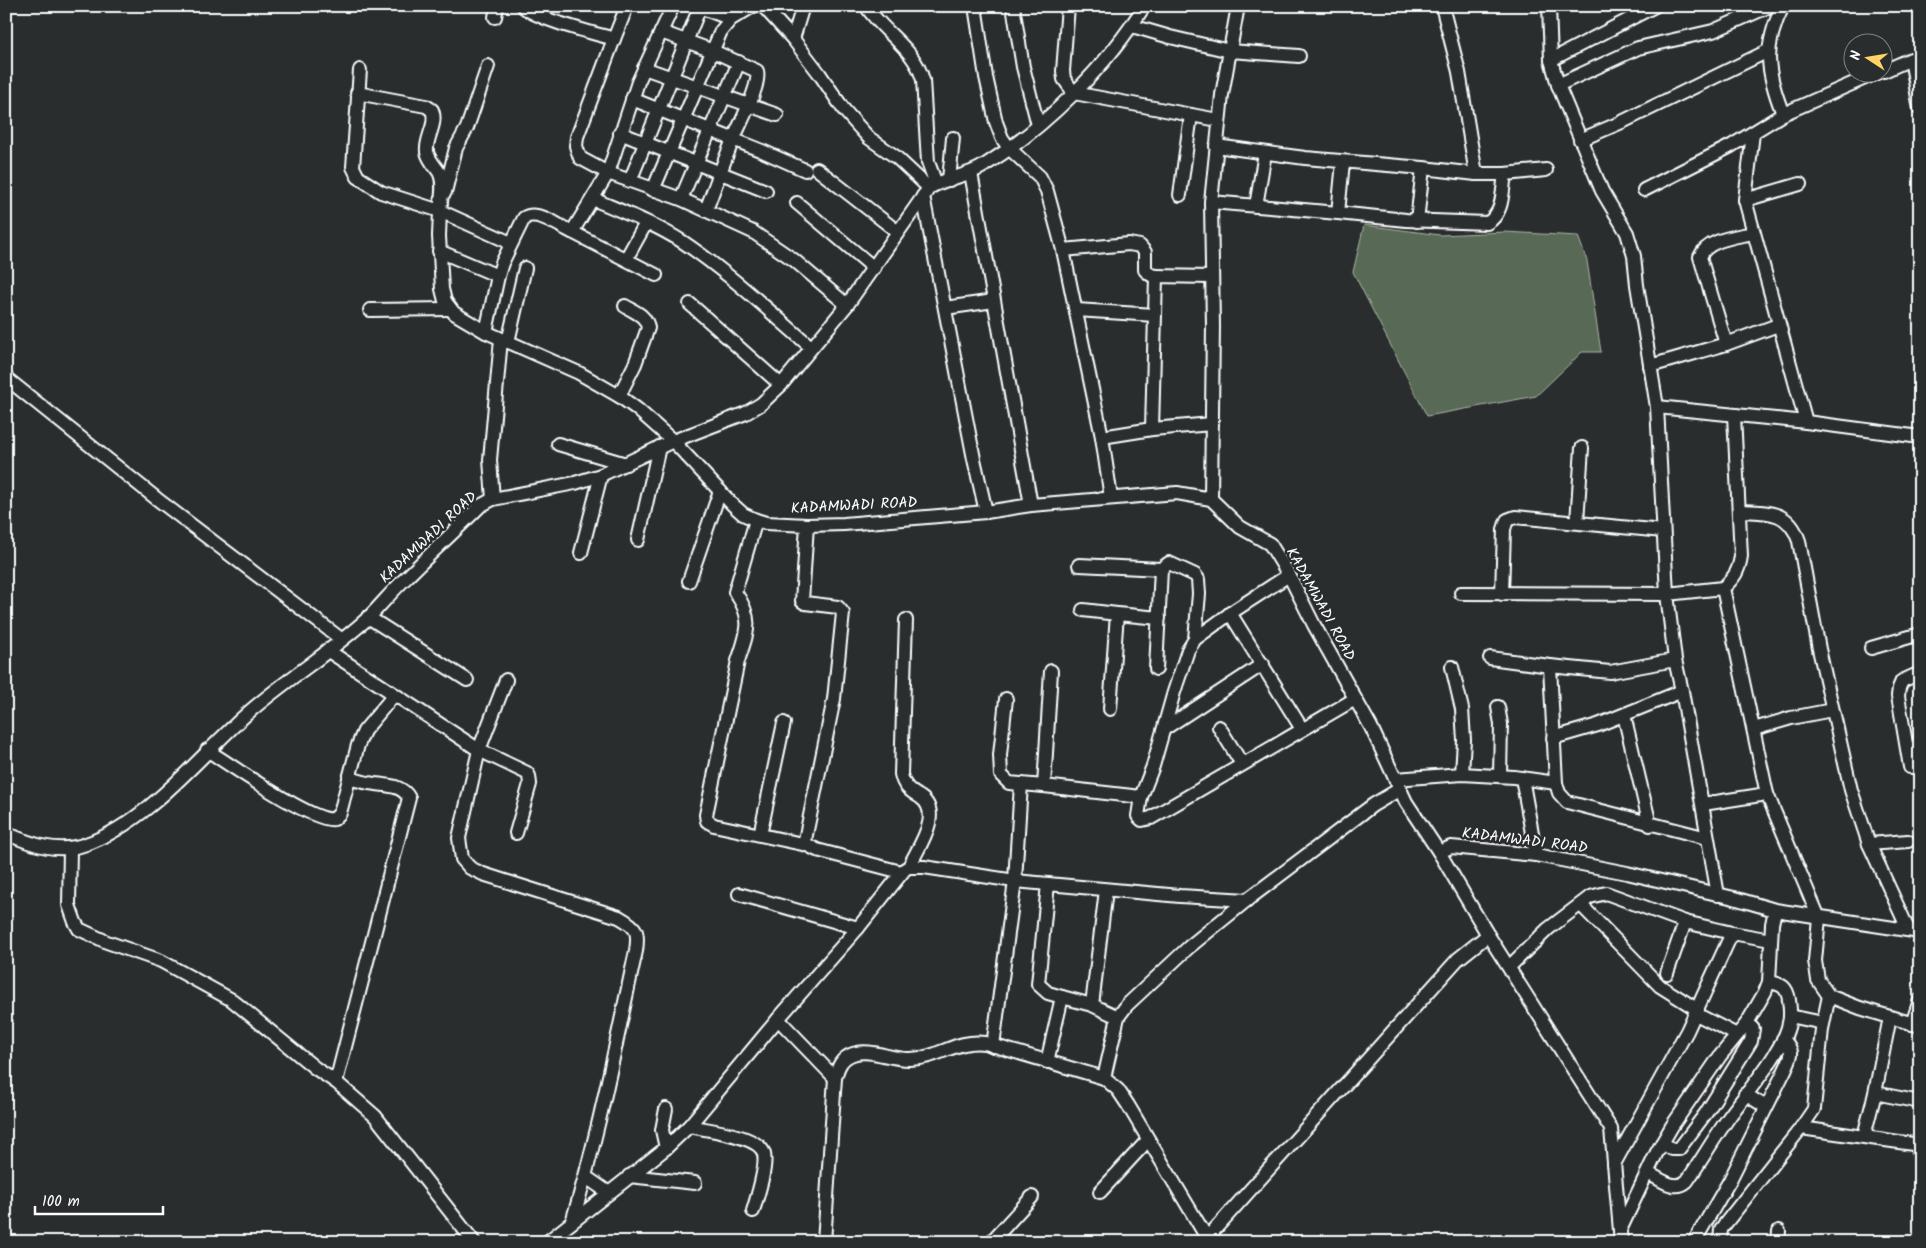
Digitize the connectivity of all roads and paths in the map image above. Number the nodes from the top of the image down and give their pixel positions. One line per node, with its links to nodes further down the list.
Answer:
1 (523, 6): 19 (street)
2 (627, 6): 23 (street)
3 (673, 6): 22 (street)
4 (753, 6): 20 (street)
5 (763, 6): 24 (street)
6 (803, 6): 24 (street)
7 (866, 6): 76 (street)
8 (975, 6): 61 (street)
9 (1013, 6): 52 (street)
10 (1068, 6): 41 (street)
11 (1144, 6): 21 (street)
12 (1238, 6): 26 (street)
13 (1442, 6): 71 (street)
14 (1549, 6): 30 (street)
15 (1655, 6): 30 (street)
16 (1770, 6): 38 (street)
17 (1783, 6): 28 (street)
18 (698, 7): 20 (street); 25 (street)
19 (547, 12): 23 (street)
20 (731, 19): 27 (street)
21 (1132, 26): 26 (street); 41 (street)
22 (661, 32): 25 (street); 34 (street)
23 (614, 39): 69 (street)
24 (792, 39): 76 (street)
25 (686, 42): 27 (street); 36 (street)
26 (1230, 50): 29 (street); 51 (street)
27 (713, 51): 31 (street); 39 (street)
28 (1768, 51): 47 (street); 58 (street)
29 (1299, 56)
30 (1552, 60): 38 (street)
31 (739, 62): 42 (street); 44 (street)
32 (488, 66): 88 (street)
33 (1894, 67): 45 (street)
34 (644, 68): 36 (street); 43 (street)
35 (360, 70): 40 (street)
36 (672, 78): 39 (street); 46 (street)
37 (1856, 82): 47 (street)
38 (1558, 85): 58 (street)
39 (697, 86): 42 (street); 50 (street)
40 (358, 93): 88 (street); 88 (street)
41 (1074, 93): 49 (street); 52 (street)
42 (723, 95): 44 (street); 53 (street)
43 (632, 99): 46 (street); 54 (street)
44 (749, 105): 48 (street); 57 (street)
45 (1920, 109)
46 (659, 110): 50 (street); 59 (street)
47 (1783, 114): 55 (street)
48 (777, 115)
49 (1191, 115): 51 (street); 80 (street)
50 (684, 119): 53 (street); 62 (street)
51 (1218, 120): 60 (street)
52 (1038, 125): 61 (street)
53 (709, 130): 57 (street); 64 (street)
54 (620, 133): 59 (street); 69 (street)
55 (1753, 133): 78 (street); 83 (street)
56 (953, 138): 73 (street)
57 (733, 140): 68 (street); 93 (street)
58 (1580, 140): 119 (street)
59 (646, 142): 62 (street); 74 (street)
60 (1216, 146): 63 (street); 84 (street)
61 (1008, 148): 70 (street); 96 (street)
62 (670, 153): 64 (street); 77 (street)
63 (1265, 153): 65 (street); 86 (street)
64 (696, 162): 68 (street); 82 (street)
65 (1343, 162): 66 (street); 89 (street)
66 (1424, 168): 71 (street); 90 (street)
67 (1546, 170): 72 (street)
68 (720, 172): 79 (street); 87 (street)
69 (608, 173): 74 (street); 81 (street)
70 (971, 174): 73 (street); 105 (street)
71 (1476, 174): 72 (street)
72 (1505, 174): 90 (street)
73 (948, 180): 76 (street)
74 (630, 181): 77 (street)
75 (1800, 184): 83 (street)
76 (929, 189): 93 (street); 109 (street)
77 (653, 190): 82 (street)
78 (1644, 190)
79 (766, 191)
80 (1180, 194)
81 (592, 199): 91 (street); 92 (street)
82 (681, 199): 87 (street)
83 (1744, 200): 94 (street)
84 (1211, 202): 86 (street); 104 (street)
85 (797, 203): 100 (street)
86 (1256, 206): 89 (street)
87 (706, 210): 107 (street)
88 (440, 211): 95 (street); 97 (street)
89 (1338, 213): 90 (street)
90 (1417, 221)
91 (646, 222): 98 (street); 118 (street)
92 (572, 232): 95 (street); 98 (street)
93 (898, 232): 100 (street)
94 (1753, 233): 114 (street); 117 (street)
95 (511, 243): 102 (street)
96 (1063, 250): 103 (street); 112 (street)
97 (439, 251): 102 (street); 110 (street)
98 (626, 260): 101 (street)
99 (525, 268): 116 (street)
100 (874, 268): 107 (street)
101 (656, 275)
102 (498, 276): 115 (street)
103 (1156, 276): 104 (street); 113 (street)
104 (1212, 277): 126 (street)
105 (994, 301): 109 (street); 140 (street)
106 (690, 304): 121 (street)
107 (847, 305): 118 (street)
108 (625, 306): 122 (street)
109 (945, 308): 142 (street)
110 (450, 309): 111 (street); 115 (street)
111 (370, 310)
112 (1076, 310): 113 (street); 128 (street)
113 (1154, 315): 127 (street)
114 (1778, 325): 117 (street); 125 (street)
115 (486, 332): 116 (street)
116 (505, 340): 122 (street); 138 (street)
117 (1726, 344): 119 (street)
118 (811, 347): 121 (street)
119 (1650, 366): 123 (street)
120 (6, 378): 164 (street)
121 (781, 385): 130 (street)
122 (618, 396): 130 (street)
123 (1657, 407): 124 (street); 146 (street)
124 (1734, 415): 125 (street); 141 (street)
125 (1806, 422): 129 (street)
126 (1212, 424): 127 (street); 139 (street)
127 (1152, 429): 128 (street)
128 (1102, 437): 137 (street)
129 (1920, 437)
130 (673, 441): 132 (street, KADAMWADI ROAD); 136 (street, KADAMWADI ROAD)
131 (558, 444): 134 (street)
132 (659, 447): 134 (street, KADAMWADI ROAD); 147 (street)
133 (1582, 448): 144 (street)
134 (626, 464): 135 (street, KADAMWADI ROAD)
135 (600, 475): 138 (street, KADAMWADI ROAD); 148 (street)
136 (720, 491): 143 (street, KADAMWADI ROAD); 152 (street)
137 (1111, 498): 139 (street, KADAMWADI ROAD); 140 (street, KADAMWADI ROAD)
138 (493, 499): 160 (street, KADAMWADI ROAD)
139 (1211, 499): 151 (street, KADAMWADI ROAD)
140 (1031, 505): 142 (street, KADAMWADI ROAD)
141 (1739, 511): 153 (street); 184 (street)
142 (986, 512): 145 (street, KADAMWADI ROAD)
143 (756, 520): 145 (street, KADAMWADI ROAD); 211 (street)
144 (1577, 522): 146 (street); 155 (street)
145 (808, 526): 215 (street)
146 (1663, 531): 156 (street)
147 (638, 540)
148 (581, 553)
149 (1079, 564): 150 (street)
150 (1161, 569): 161 (street); 165 (street)
151 (1289, 575): 158 (street); 181 (street, KADAMWADI ROAD)
152 (689, 581)
153 (1723, 588): 156 (street); 189 (street)
154 (1461, 593): 155 (street)
155 (1502, 594): 156 (street)
156 (1667, 594): 169 (street)
157 (1083, 610): 159 (street)
158 (1230, 613): 165 (street); 170 (street)
159 (1117, 614): 161 (street); 183 (street)
160 (368, 618): 164 (street, KADAMWADI ROAD); 176 (street)
161 (1159, 618): 173 (street)
162 (906, 620): 219 (street)
163 (1920, 634): 166 (street)
164 (341, 639): 167 (street, KADAMWADI ROAD)
165 (1195, 639): 188 (street)
166 (1871, 648)
167 (327, 650): 179 (street); 193 (street, KADAMWADI ROAD)
168 (1490, 658): 171 (street)
169 (1675, 660): 171 (street); 178 (street)
170 (1263, 664): 188 (street); 190 (street)
171 (1550, 666): 191 (street)
172 (1452, 667): 197 (street)
173 (1156, 669)
174 (1050, 671): 204 (street)
175 (1920, 673): 196 (street)
176 (467, 680)
177 (506, 680): 194 (street)
178 (1682, 691): 185 (street); 207 (street)
179 (394, 694): 194 (street); 199 (street)
180 (1006, 698): 202 (street)
181 (1355, 699): 190 (street); 203 (street, KADAMWADI ROAD)
182 (1498, 707): 198 (street)
183 (1110, 709)
184 (1832, 710): 189 (street); 214 (street)
185 (1624, 715): 191 (street); 208 (street)
186 (784, 723): 211 (street)
187 (1219, 728): 195 (street)
188 (1164, 729): 206 (street)
189 (1754, 729): 205 (street)
190 (1302, 730): 195 (street)
191 (1553, 738): 201 (street)
192 (1920, 739): 196 (street)
193 (208, 750): 199 (street); 216 (street, KADAMWADI ROAD)
194 (479, 750): 210 (street); 273 (street)
195 (1242, 764): 206 (street)
196 (1915, 767)
197 (1462, 774): 198 (street); 203 (street)
198 (1500, 776): 200 (street)
199 (349, 778): 256 (street)
200 (1522, 778): 201 (street); 218 (street)
201 (1556, 783): 208 (street)
202 (1021, 784): 204 (street); 220 (street)
203 (1398, 784): 217 (street, KADAMWADI ROAD); 225 (street)
204 (1044, 786): 206 (street)
205 (1768, 794): 207 (street); 228 (street)
206 (1141, 797)
207 (1703, 804): 212 (street)
208 (1650, 825): 212 (street)
209 (6, 833): 216 (street, KADAMWADI ROAD)
210 (516, 833)
211 (760, 834): 215 (street)
212 (1707, 838): 224 (street)
213 (1908, 841): 214 (street)
214 (1869, 844): 231 (street)
215 (807, 845): 219 (street)
216 (70, 849): 256 (street)
217 (1439, 852): 218 (street, KADAMWADI ROAD); 233 (street)
218 (1536, 855): 224 (street, KADAMWADI ROAD)
219 (905, 869): 220 (street); 230 (street)
220 (1015, 881): 221 (street); 252 (street)
221 (1048, 884): 222 (street); 239 (street)
222 (1106, 890): 225 (street); 241 (street)
223 (739, 894): 230 (street)
224 (1718, 894): 227 (street, KADAMWADI ROAD)
225 (1247, 900): 244 (street)
226 (1581, 905): 229 (street); 235 (street); 242 (street)
227 (1775, 910): 228 (street, KADAMWADI ROAD); 234 (street)
228 (1819, 918): 231 (street, KADAMWADI ROAD); 238 (street)
229 (1685, 922): 232 (street); 236 (street)
230 (858, 928): 246 (street)
231 (1914, 930)
232 (1732, 933): 234 (street); 242 (street)
233 (1488, 935): 235 (street); 282 (street)
234 (1771, 940): 237 (street)
235 (1509, 967): 270 (street)
236 (1666, 973)
237 (1769, 982): 243 (street); 247 (street)
238 (1829, 996): 245 (street); 248 (street)
239 (1062, 997): 241 (street); 253 (street)
240 (1920, 1000): 249 (street)
241 (1092, 1005): 244 (street)
242 (1697, 1012): 250 (street); 270 (street)
243 (1790, 1016): 248 (street); 251 (street)
244 (1118, 1017): 255 (street)
245 (1890, 1017): 249 (street); 257 (street)
246 (778, 1020): 254 (street); 262 (street)
247 (1748, 1022): 250 (street); 266 (street)
248 (1823, 1023): 263 (street)
249 (1916, 1025)
250 (1737, 1035): 266 (street)
251 (1783, 1039): 258 (street); 260 (street)
252 (993, 1046): 253 (street); 254 (street)
253 (1047, 1062): 255 (street)
254 (835, 1078): 285 (street)
255 (1104, 1078): 265 (street)
256 (336, 1082): 283 (street)
257 (1875, 1093): 259 (street); 264 (street)
258 (1745, 1094): 260 (street); 271 (street)
259 (1920, 1102)
260 (1766, 1107): 288 (street)
261 (666, 1109): 268 (street)
262 (689, 1126): 268 (street); 278 (street)
263 (1801, 1128): 264 (street); 289 (street)
264 (1864, 1136): 267 (street)
265 (1148, 1140): 275 (street); 282 (street)
266 (1662, 1143): 271 (street)
267 (1919, 1145): 269 (street)
268 (666, 1148): 272 (street)
269 (1920, 1162)
270 (1614, 1164): 280 (street)
271 (1648, 1173): 280 (street)
272 (629, 1176): 274 (street); 276 (street)
273 (586, 1177): 276 (street); 279 (street)
274 (696, 1183)
275 (1100, 1192)
276 (609, 1193): 279 (street)
277 (1032, 1197): 286 (street)
278 (753, 1212)
279 (572, 1222): 281 (street)
280 (1621, 1228): 287 (street)
281 (550, 1240): 284 (street)
282 (1206, 1240)
283 (474, 1242)
284 (567, 1242)
285 (824, 1242)
286 (991, 1242)
287 (1621, 1242)
288 (1694, 1242)
289 (1720, 1242)

